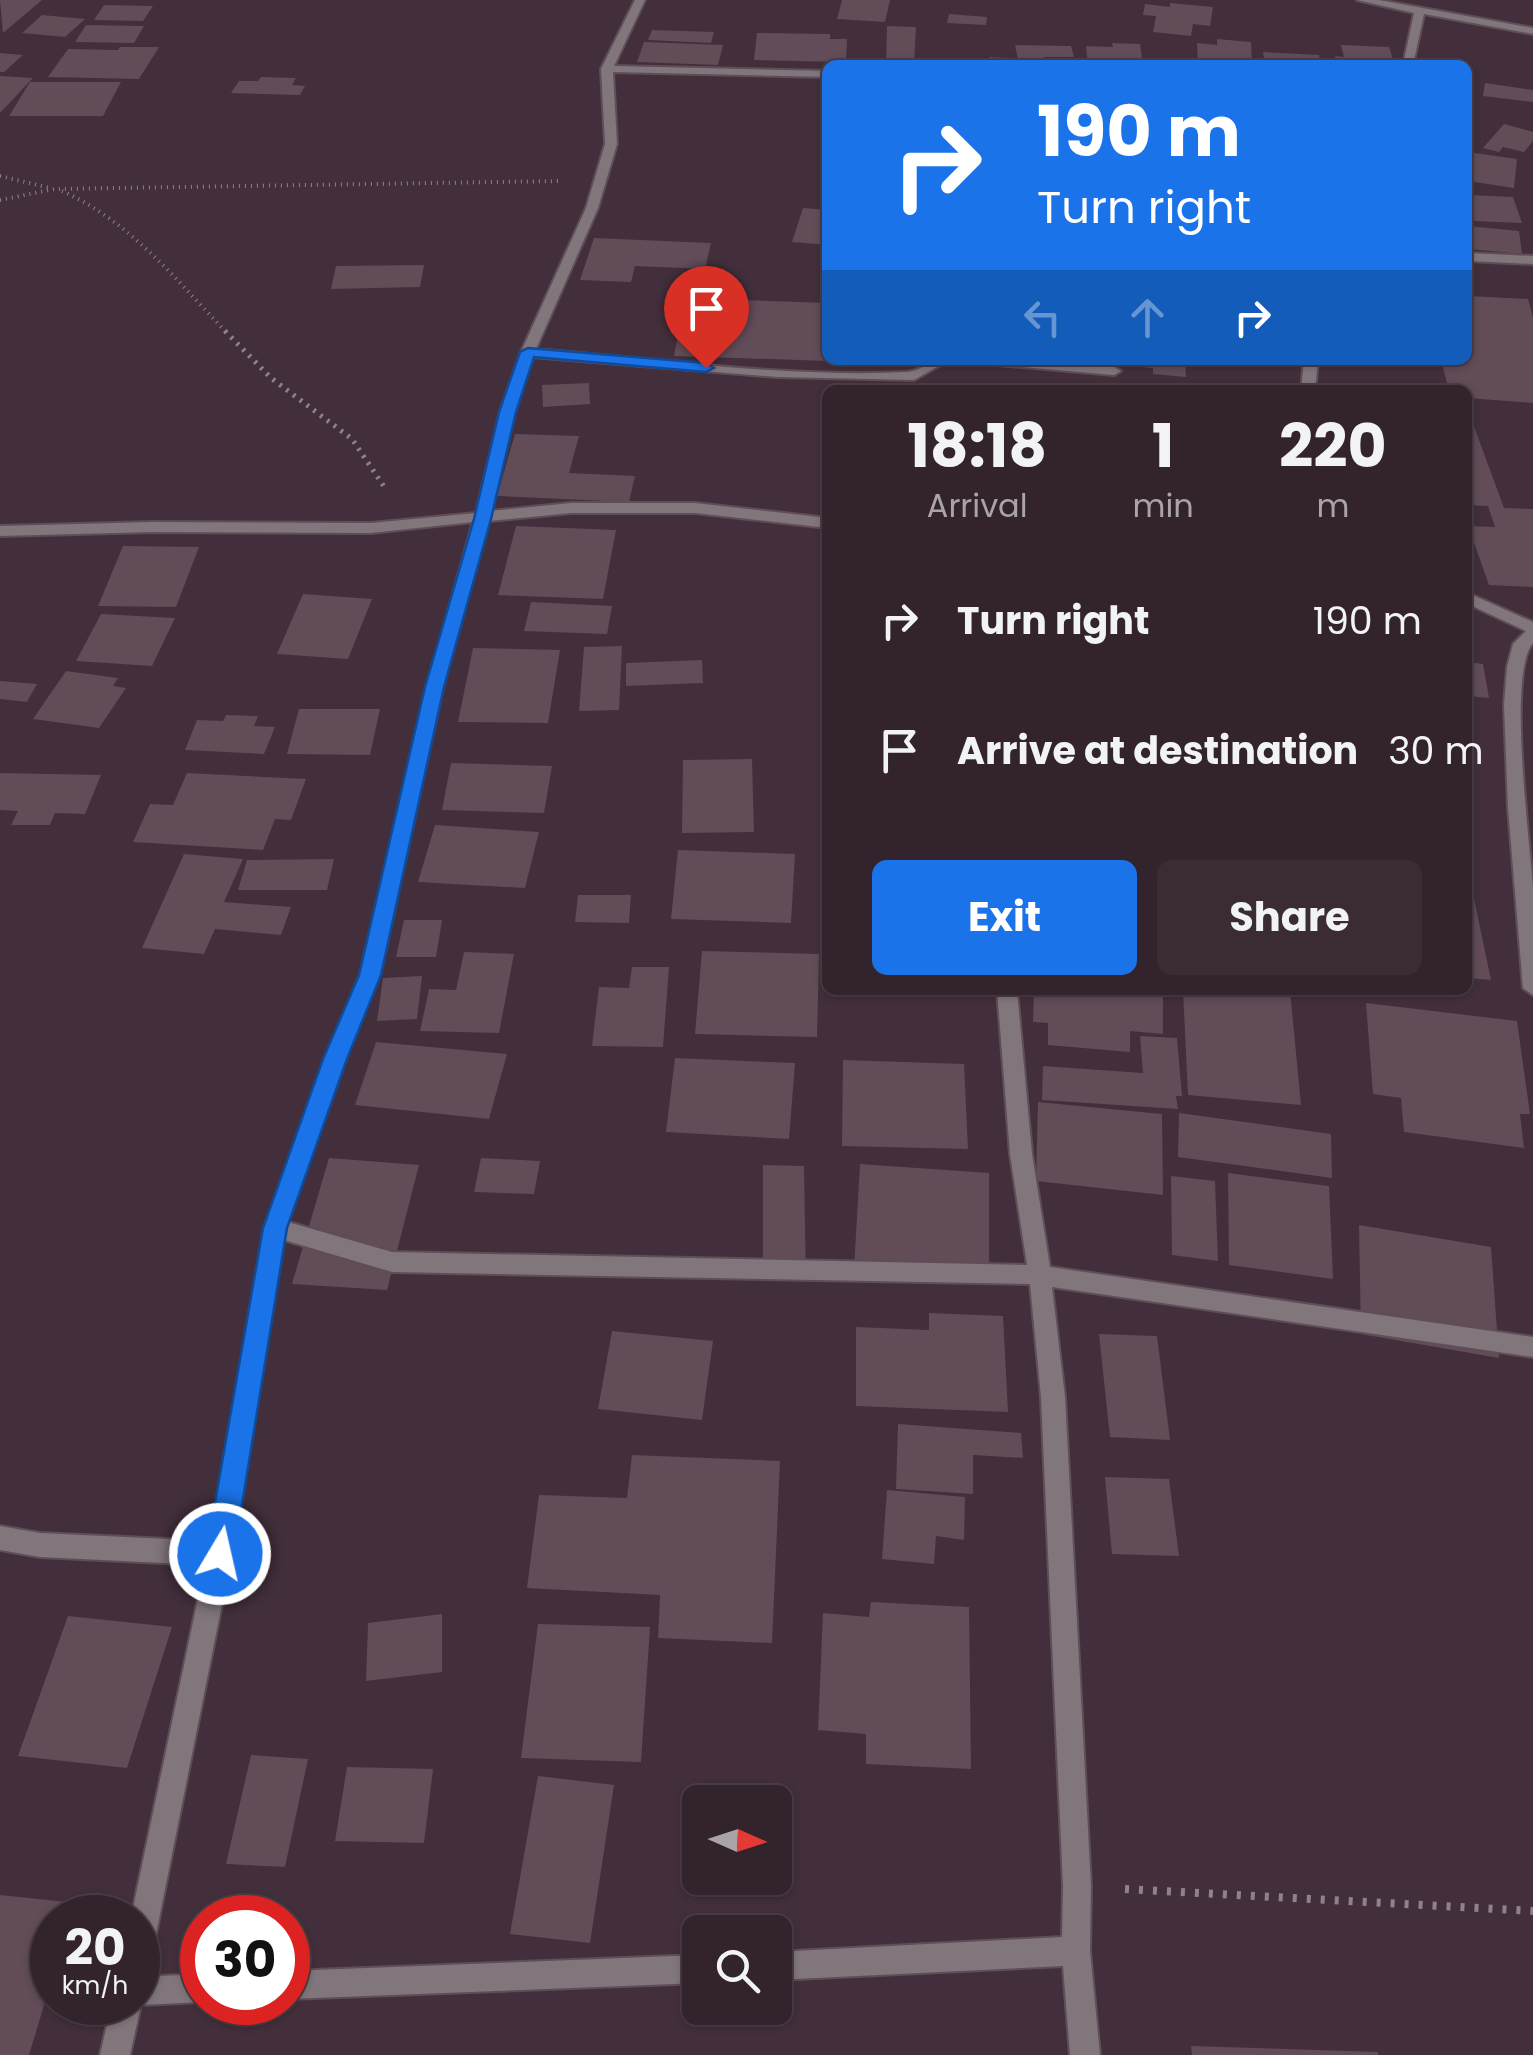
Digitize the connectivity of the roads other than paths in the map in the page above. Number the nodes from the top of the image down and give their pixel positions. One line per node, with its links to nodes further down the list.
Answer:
1 (640, 0): 6 (street)
2 (1362, 0): 3 (street)
3 (1420, 12): 4 (street); 5 (street)
4 (1533, 31)
5 (1409, 60)
6 (607, 69): 7 (street); 10 (street)
7 (822, 74)
8 (1472, 256): 9 (street)
9 (1533, 260)
10 (528, 352): 11 (street); 14 (street)
11 (933, 365)
12 (1044, 365): 13 (street)
13 (1114, 371)
14 (482, 519): 15 (street); 16 (street); 21 (street)
15 (822, 523)
16 (0, 531)
17 (1472, 600): 18 (street)
18 (1533, 631): 19 (street)
19 (1533, 988)
20 (1007, 995): 22 (street)
21 (275, 1228): 22 (street); 25 (street)
22 (1040, 1275): 23 (street); 27 (street)
23 (1533, 1346)
24 (0, 1538): 25 (street)
25 (220, 1554): 26 (street)
26 (150, 1895)
27 (1076, 1951): 28 (street); 33 (street)
28 (792, 1965)
29 (682, 1970): 30 (street)
30 (310, 1984)
31 (122, 2025): 32 (street)
32 (115, 2055)
33 (1085, 2055)

